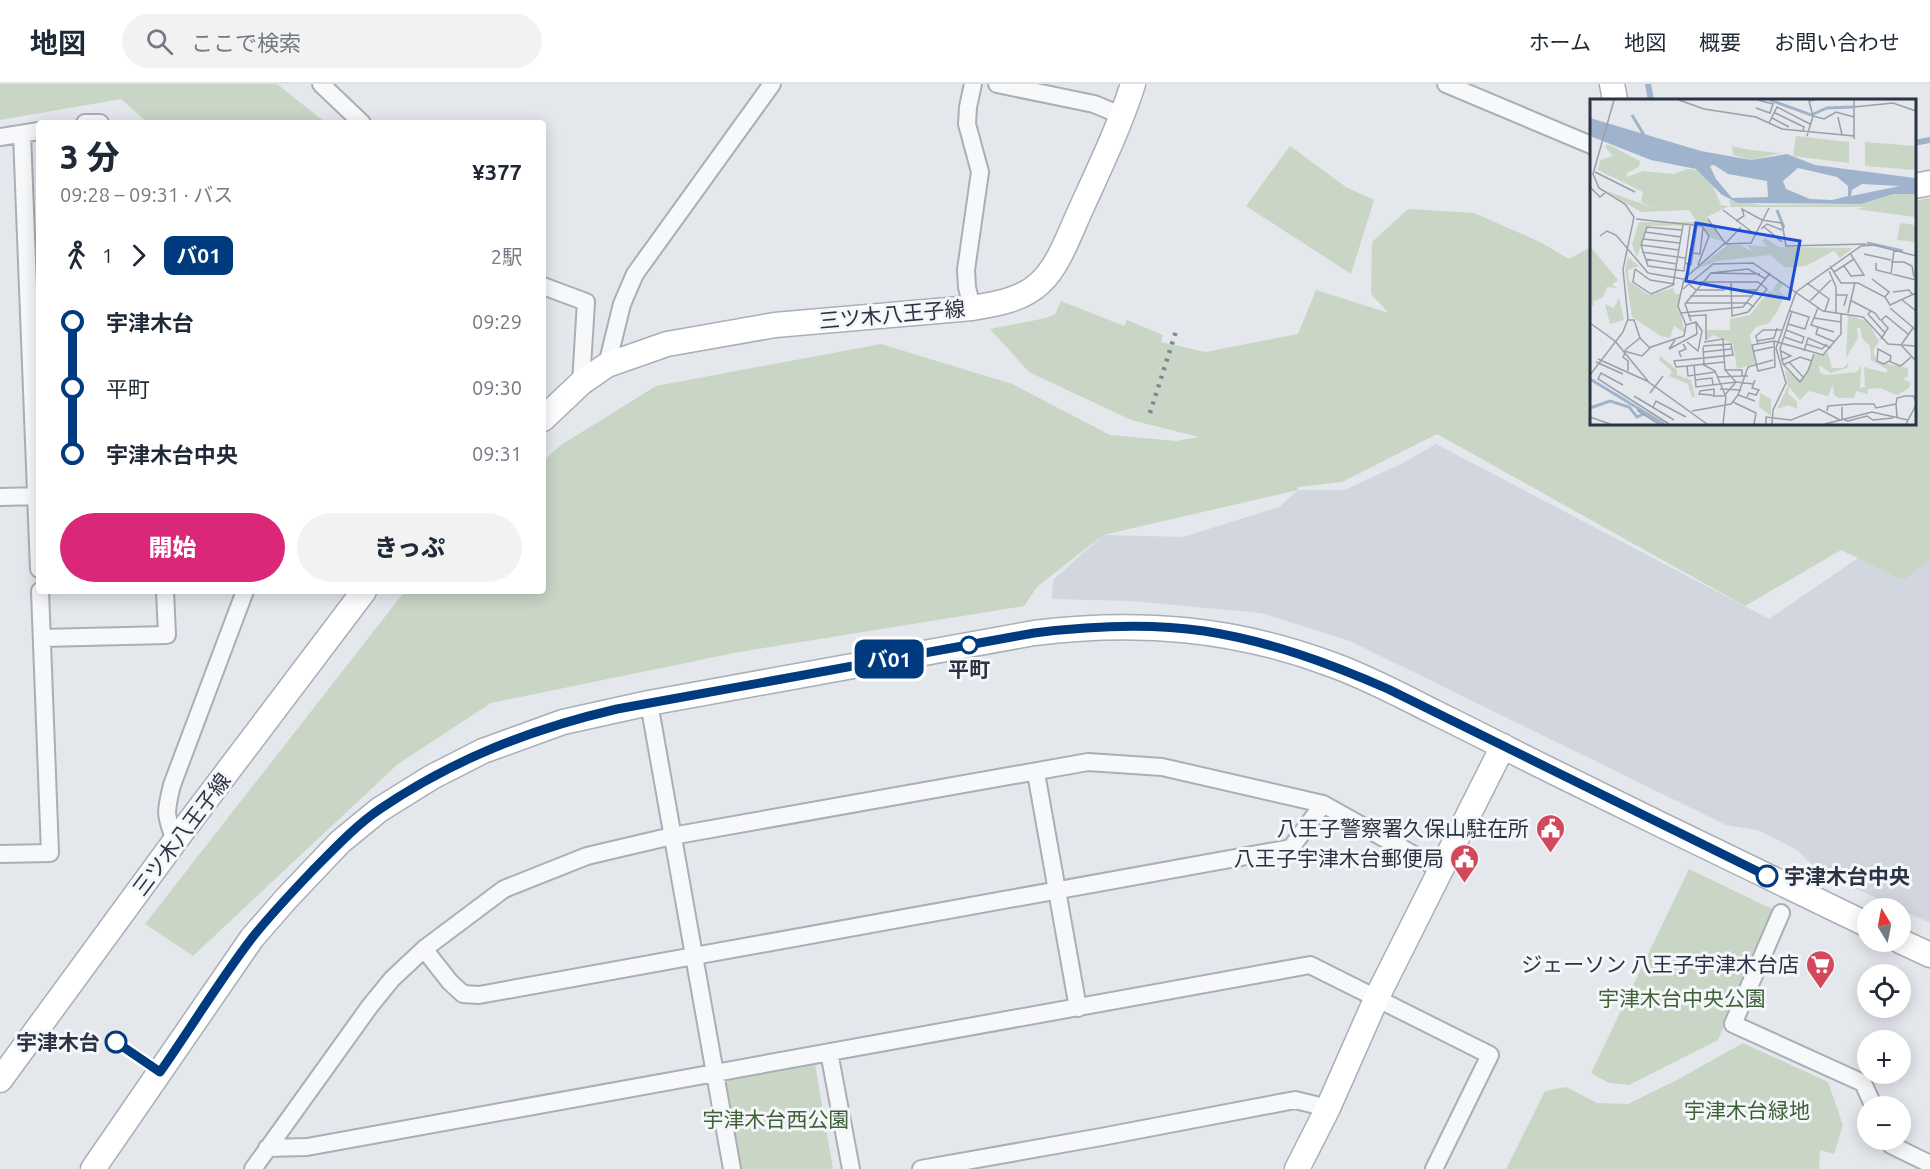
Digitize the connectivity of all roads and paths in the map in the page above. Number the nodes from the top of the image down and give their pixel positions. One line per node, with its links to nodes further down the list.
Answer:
1 (321, 84): 10 (street)
2 (772, 84): 19 (street)
3 (973, 84): 18 (street)
4 (997, 84): 9 (street)
5 (1133, 84): 9 (street, 三ツ木八王子線)
6 (1446, 84): 14 (street)
7 (1612, 84): 8 (street)
8 (1615, 99)
9 (1123, 116): 18 (street, 三ツ木八王子線)
10 (359, 120)
11 (36, 132): 12 (street)
12 (22, 134): 13 (street); 22 (street)
13 (0, 137)
14 (1590, 144)
15 (1930, 183): 16 (street)
16 (1915, 186)
17 (546, 287): 20 (street)
18 (972, 308): 19 (street, 三ツ木八王子線)
19 (607, 365): 20 (street, 三ツ木八王子線)
20 (581, 383): 21 (street, 三ツ木八王子線)
21 (546, 416)
22 (36, 451)
23 (36, 496): 24 (street)
24 (0, 497)
25 (40, 594): 29 (street)
26 (165, 594): 29 (street)
27 (244, 594): 35 (street)
28 (362, 594): 35 (street, 三ツ木八王子線)
29 (42, 638): 36 (street)
30 (649, 703): 31 (street); 34 (street); 55 (street)
31 (1503, 747): 37 (street); 40 (street)
32 (1036, 773): 33 (street); 34 (street); 38 (street)
33 (1323, 804): 37 (street); 38 (street)
34 (672, 836): 42 (street); 43 (street)
35 (175, 841): 49 (street, 三ツ木八王子線)
36 (0, 854)
37 (1441, 870): 45 (street)
38 (1057, 891): 43 (street); 46 (street)
39 (1781, 913): 50 (street)
40 (1857, 920)
41 (1911, 946): 44 (street)
42 (424, 949): 43 (street); 52 (street)
43 (693, 955): 48 (street)
44 (1930, 955)
45 (1377, 997): 46 (street); 51 (street); 61 (street)
46 (1078, 1008): 47 (street)
47 (829, 1052): 48 (street); 58 (street)
48 (715, 1073): 52 (street); 57 (street)
49 (0, 1080)
50 (1869, 1096)
51 (1328, 1108): 59 (street); 60 (street)
52 (267, 1148): 56 (street)
53 (1905, 1150): 54 (street)
54 (1930, 1164)
55 (93, 1169)
56 (253, 1169)
57 (732, 1169)
58 (851, 1169)
59 (921, 1169)
60 (1298, 1169)
61 (1434, 1169)

